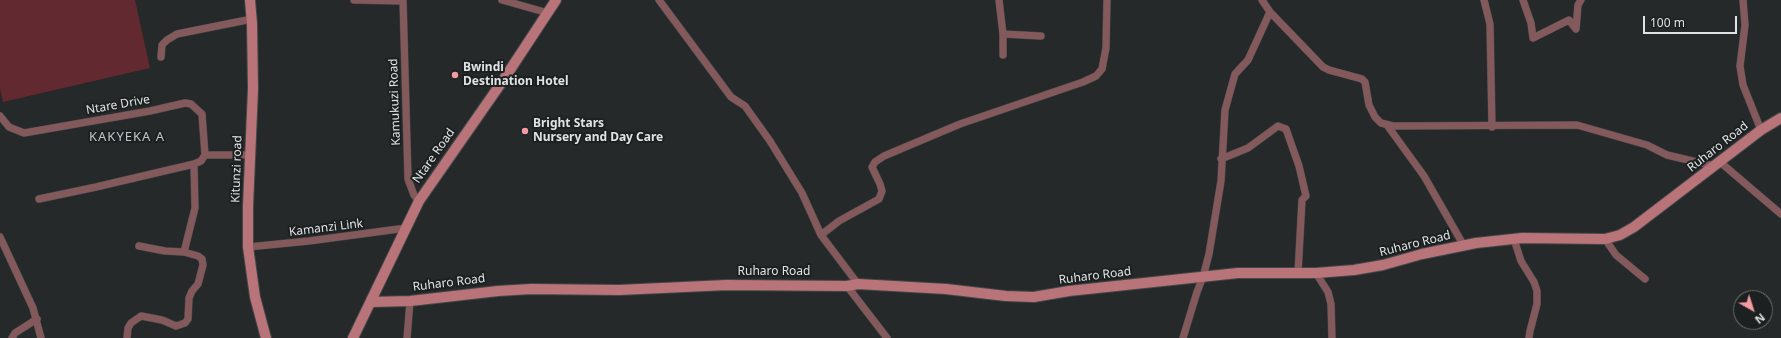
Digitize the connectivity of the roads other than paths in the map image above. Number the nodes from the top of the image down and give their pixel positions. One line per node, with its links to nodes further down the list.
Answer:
1 (250, 0): 16 (street, Kitunzi road)
2 (354, 0): 3 (street)
3 (403, 0): 32 (street, Kamukuzi Road)
4 (502, 0): 15 (street)
5 (556, 0): 15 (street, Ntare Road)
6 (659, 0): 35 (street)
7 (1000, 0): 17 (street)
8 (1107, 0): 35 (street)
9 (1262, 0): 14 (street)
10 (1484, 0): 24 (street)
11 (1523, 0): 12 (street)
12 (1581, 0)
13 (1743, 0): 25 (street)
14 (1270, 12): 23 (street); 28 (street)
15 (548, 13): 32 (street, Ntare Road)
16 (252, 19): 20 (street); 27 (street, Kitunzi road)
17 (1003, 34): 18 (street); 19 (street)
18 (1041, 36)
19 (1003, 55)
20 (161, 57)
21 (0, 116): 26 (street, Ntare Drive)
22 (1781, 118): 25 (street, Ruharo Road)
23 (1387, 125): 24 (street); 40 (street)
24 (1492, 127): 30 (street)
25 (1761, 130): 30 (street, Ruharo Road)
26 (205, 155): 27 (street); 29 (street)
27 (250, 155): 41 (street, Kitunzi road)
28 (1221, 160): 43 (street); 45 (street)
29 (194, 164): 31 (street); 42 (street)
30 (1717, 164): 33 (street); 38 (street, Ruharo Road)
31 (40, 199)
32 (419, 201): 34 (street, Ntare Road)
33 (1781, 214)
34 (406, 228): 41 (street, Kamanzi Link); 50 (street, Ntare Road)
35 (820, 235): 47 (street)
36 (0, 237): 51 (street)
37 (1514, 239): 38 (street, Ruharo Road); 40 (street, Ruharo Road); 61 (street)
38 (1605, 239): 46 (street)
39 (140, 246): 42 (street)
40 (1464, 246): 44 (street, Ruharo Road)
41 (248, 247): 55 (street, Kitunzi road)
42 (184, 252): 54 (street)
43 (1298, 273): 44 (street, Ruharo Road); 45 (street, Ruharo Road)
44 (1316, 273): 60 (street)
45 (1203, 277): 47 (street, Ruharo Road); 59 (street)
46 (1645, 279)
47 (858, 284): 48 (street, Ruharo Road)
48 (847, 286): 49 (street, Ruharo Road); 58 (street)
49 (410, 301): 50 (street, Ruharo Road); 57 (street)
50 (371, 302): 56 (street, Ntare Road)
51 (37, 319): 52 (street); 53 (street)
52 (12, 338)
53 (41, 338)
54 (127, 338)
55 (266, 338)
56 (353, 338)
57 (408, 338)
58 (887, 338)
59 (1183, 338)
60 (1332, 338)
61 (1529, 338)

